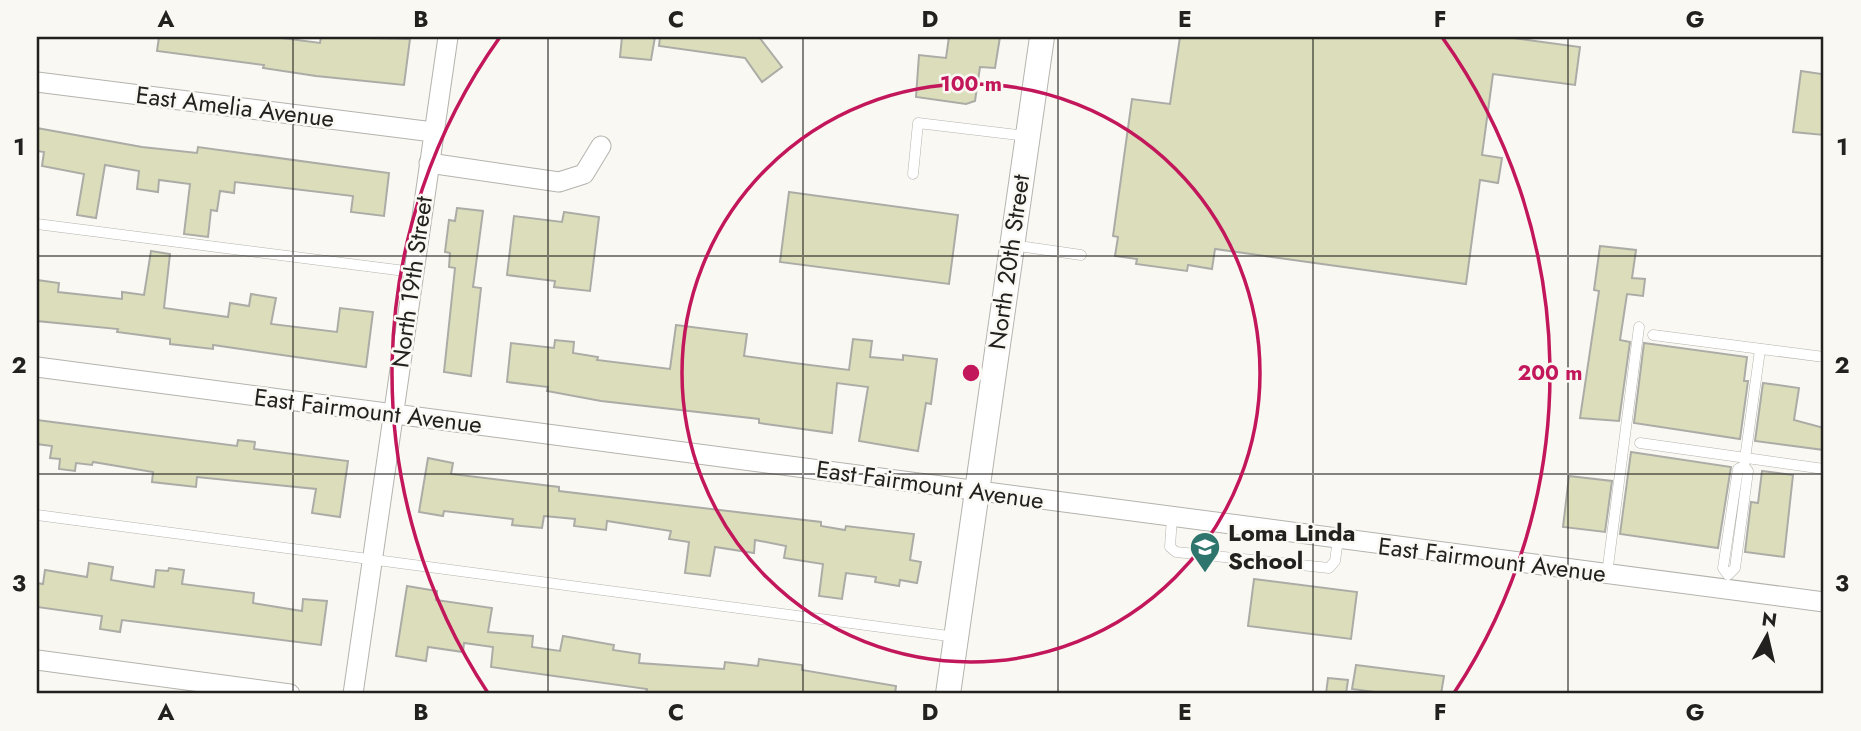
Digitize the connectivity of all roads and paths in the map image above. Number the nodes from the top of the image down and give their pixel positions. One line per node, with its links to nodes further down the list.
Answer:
1 (448, 37): 4 (street, North 19th Street)
2 (1042, 37): 5 (street, North 20th Street)
3 (37, 82): 4 (street, East Amelia Avenue)
4 (433, 132): 7 (street, North 19th Street)
5 (1027, 136): 8 (lane); 10 (street, North 20th Street)
6 (601, 146): 7 (street)
7 (429, 163): 12 (street, North 19th Street)
8 (913, 174)
9 (37, 224): 12 (lane)
10 (1012, 244): 11 (lane); 22 (street, North 20th Street)
11 (1081, 255)
12 (413, 272): 18 (street, North 19th Street)
13 (1639, 327): 27 (lane)
14 (1653, 335): 15 (lane)
15 (1760, 350): 16 (lane); 20 (lane)
16 (1824, 358)
17 (37, 367): 18 (street, East Fairmount Avenue)
18 (393, 415): 22 (street, East Fairmount Avenue); 26 (street, North 19th Street)
19 (1640, 443): 20 (lane)
20 (1744, 461): 21 (lane); 28 (lane)
21 (1824, 469)
22 (976, 492): 24 (street, East Fairmount Avenue); 30 (street, North 20th Street)
23 (37, 515): 26 (lane)
24 (1172, 517): 25 (street, East Fairmount Avenue); 25 (lane)
25 (1338, 539): 27 (street, East Fairmount Avenue)
26 (373, 558): 30 (lane); 33 (street, North 19th Street)
27 (1607, 574): 28 (street, East Fairmount Avenue)
28 (1727, 582): 29 (street, East Fairmount Avenue)
29 (1824, 602)
30 (956, 637): 34 (street, North 20th Street)
31 (37, 660): 32 (street)
32 (290, 694)
33 (353, 694)
34 (948, 694)

